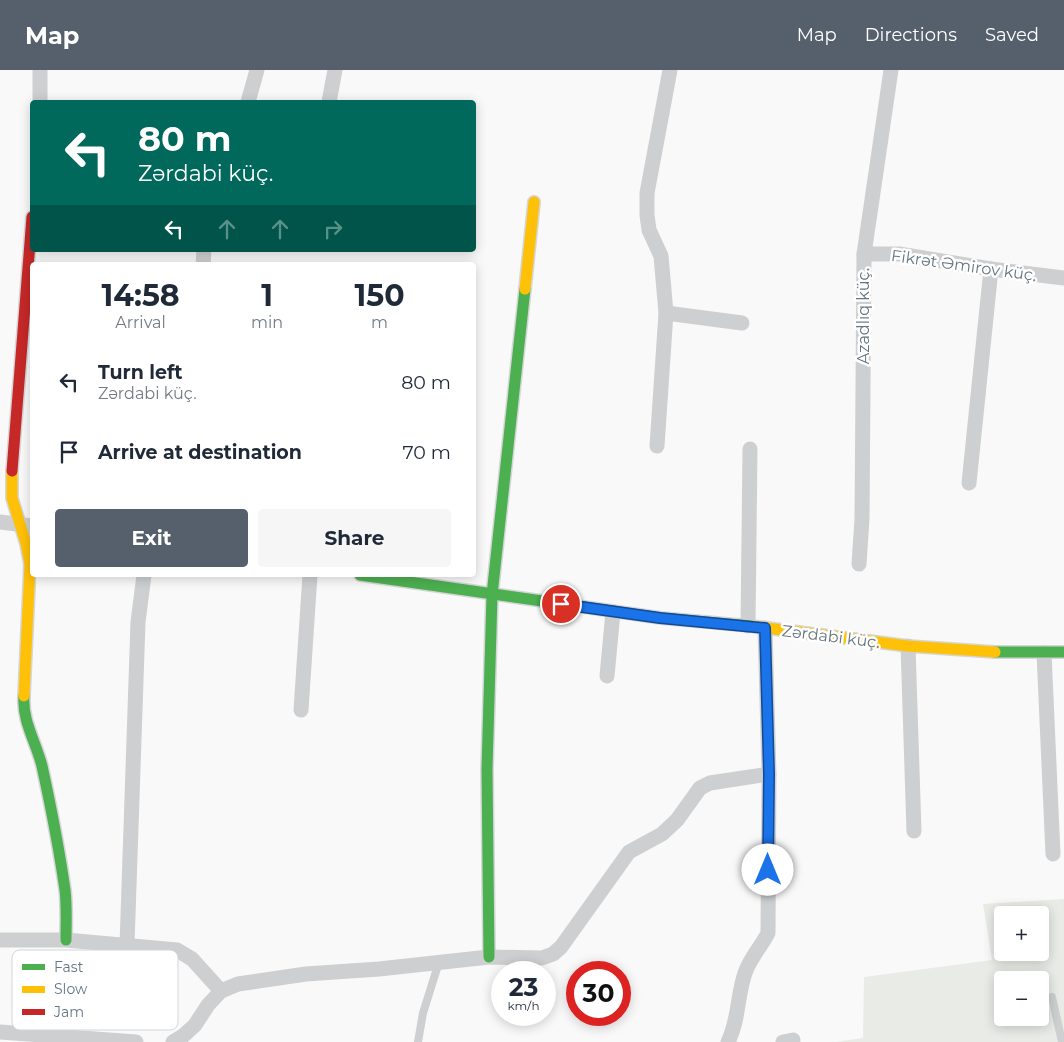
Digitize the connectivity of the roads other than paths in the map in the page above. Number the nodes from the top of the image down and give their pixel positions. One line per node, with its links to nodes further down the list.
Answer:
1 (40, 70): 6 (street)
2 (257, 70): 7 (street)
3 (335, 70): 8 (street)
4 (670, 70): 14 (street)
5 (891, 70): 11 (street, Azadlıq küç.)
6 (40, 100)
7 (249, 100)
8 (329, 100)
9 (534, 202): 25 (street)
10 (30, 244): 20 (street)
11 (864, 254): 12 (street, Fikrət Əmirov küç.); 21 (street, Azadlıq küç.)
12 (991, 269): 13 (street, Fikrət Əmirov küç.); 18 (street)
13 (1064, 278)
14 (666, 313): 15 (street); 16 (street)
15 (742, 323)
16 (657, 446)
17 (750, 449): 27 (street)
18 (969, 483)
19 (0, 522): 20 (street)
20 (26, 525): 38 (street)
21 (859, 564)
22 (144, 577): 39 (street)
23 (310, 577): 33 (street)
24 (373, 577): 25 (street, Zərdabi küç.)
25 (492, 595): 26 (street, Zərdabi küç.); 40 (street)
26 (612, 612): 27 (street, Zərdabi küç.); 32 (street)
27 (748, 626): 28 (street, Zərdabi küç.)
28 (765, 628): 29 (street, Zərdabi küç.); 34 (street)
29 (908, 646): 31 (street, Zərdabi küç.); 35 (street)
30 (1064, 652): 31 (street, Zərdabi küç.)
31 (1044, 653): 36 (street)
32 (607, 676)
33 (301, 710)
34 (769, 774): 40 (street); 45 (street)
35 (914, 831)
36 (1053, 854)
37 (0, 940): 38 (street)
38 (66, 940): 39 (street)
39 (127, 945): 42 (street)
40 (489, 957): 41 (street)
41 (439, 962): 42 (street); 48 (lane)
42 (220, 991): 47 (street)
43 (1052, 996): 49 (lane)
44 (0, 1032): 46 (street)
45 (733, 1041)
46 (136, 1042)
47 (173, 1042)
48 (418, 1042)
49 (1062, 1042)

